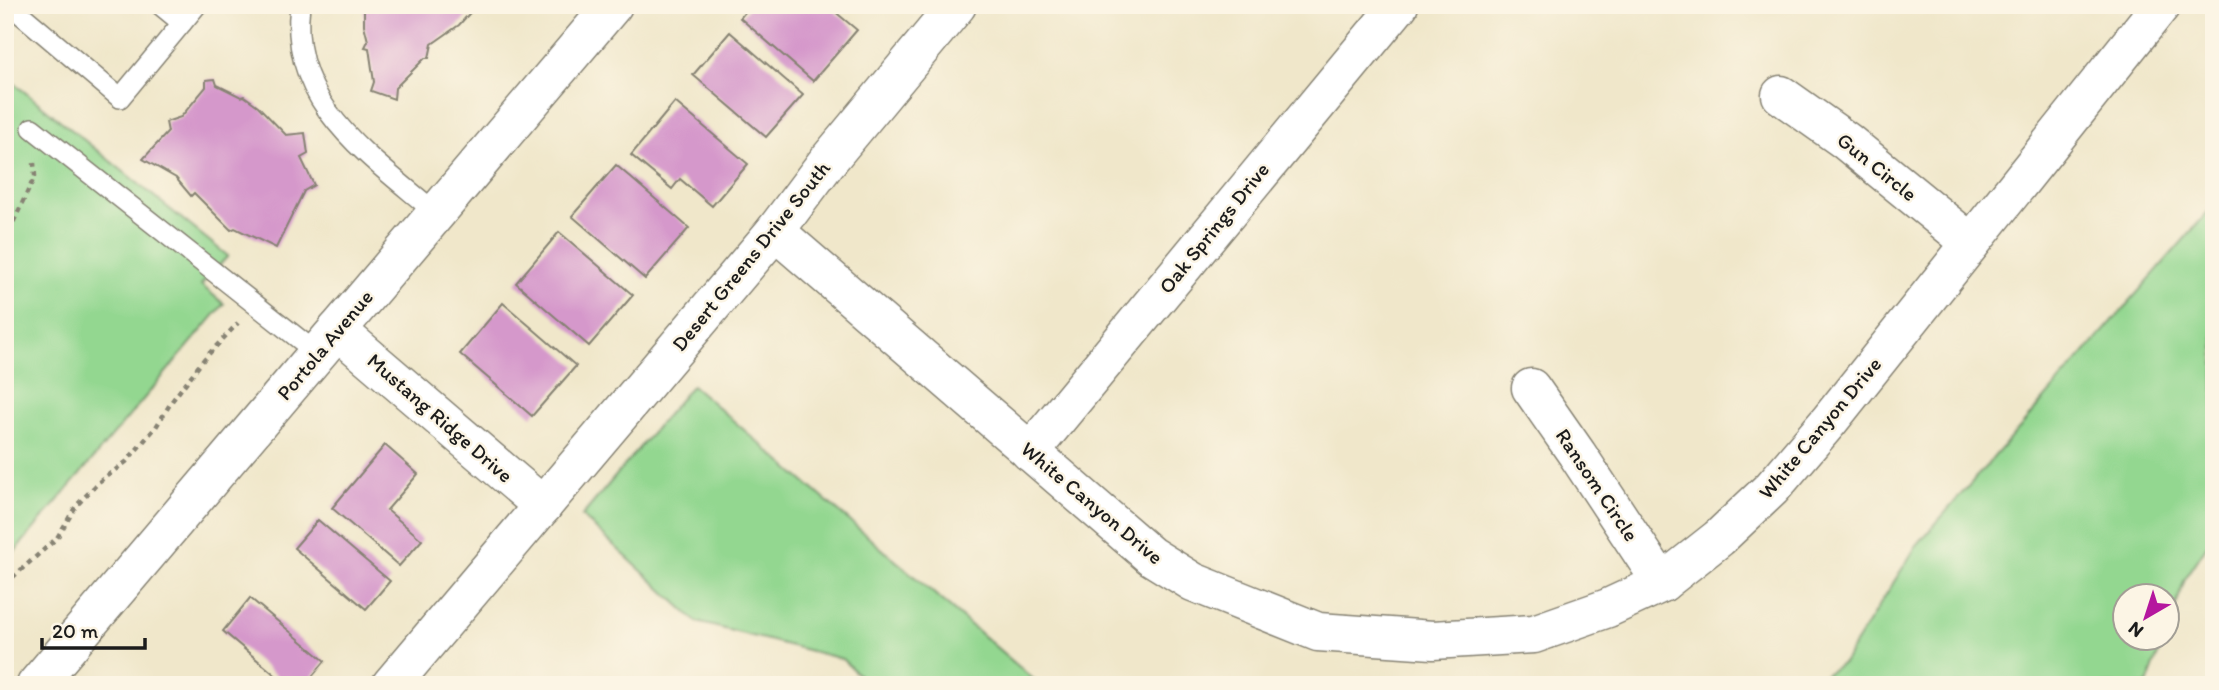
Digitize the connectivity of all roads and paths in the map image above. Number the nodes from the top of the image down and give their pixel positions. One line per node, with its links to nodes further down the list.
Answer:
1 (10, 5): 9 (lane)
2 (160, 5): 9 (lane)
3 (197, 5): 9 (lane)
4 (300, 5): 12 (lane)
5 (613, 5): 12 (street, Portola Avenue)
6 (957, 5): 13 (street, Desert Greens Drive South)
7 (1399, 5): 19 (street, Oak Springs Drive)
8 (2161, 5): 15 (street, White Canyon Drive)
9 (182, 23)
10 (1781, 94): 15 (street, Gun Circle)
11 (32, 128): 14 (path); 16 (lane)
12 (437, 214): 17 (street, Portola Avenue)
13 (775, 231): 19 (street, White Canyon Drive); 20 (street, Desert Greens Drive South)
14 (5, 240)
15 (1971, 243): 21 (street, White Canyon Drive)
16 (254, 303): 17 (lane); 22 (path)
17 (328, 342): 20 (street, Mustang Ridge Drive); 23 (street, Portola Avenue)
18 (1531, 388): 21 (street, Ransom Circle)
19 (1030, 452): 21 (street, White Canyon Drive)
20 (543, 506): 24 (street, Desert Greens Drive South)
21 (1662, 583)
22 (5, 584)
23 (36, 685)
24 (391, 685)

